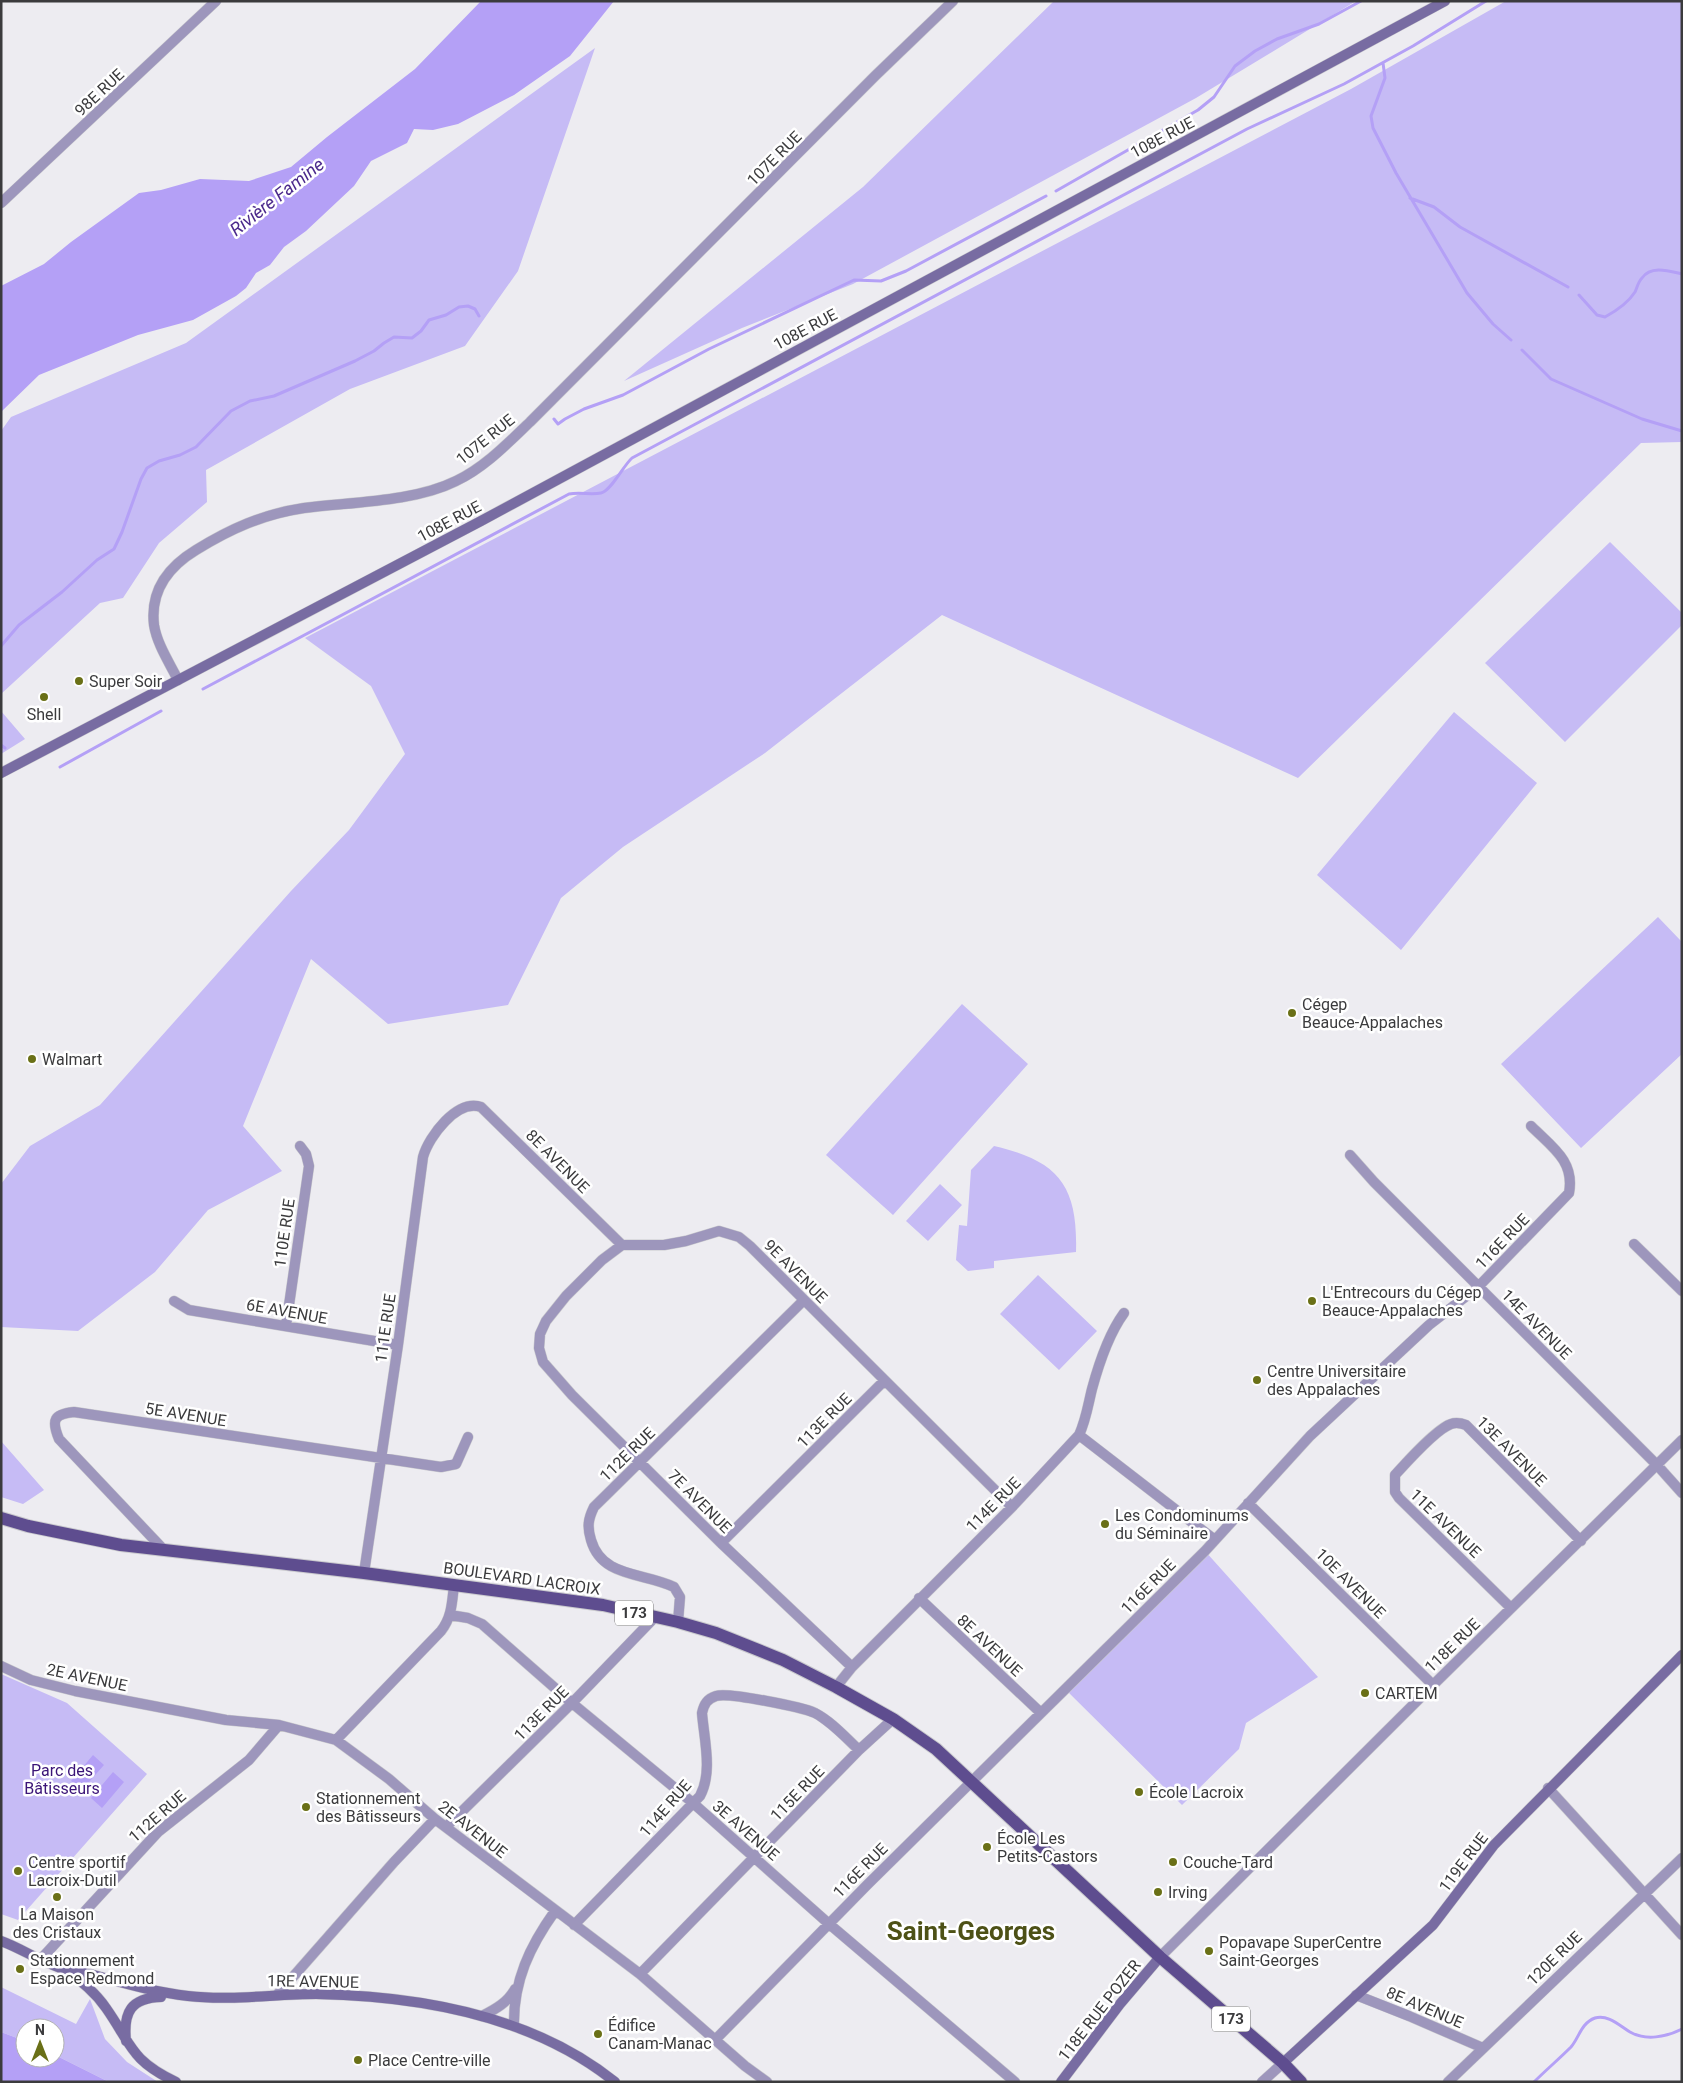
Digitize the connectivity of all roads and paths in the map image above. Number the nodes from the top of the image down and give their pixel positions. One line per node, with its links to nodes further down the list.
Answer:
1 (216, 1): 4 (street, 98E RUE)
2 (953, 1): 5 (street, 107E RUE)
3 (1445, 1): 5 (main road, 108E RUE)
4 (2, 199)
5 (178, 680): 6 (main road)
6 (1, 773)
7 (469, 1106): 12 (street, 8E AVENUE); 19 (street, 111E RUE)
8 (1531, 1126): 13 (street, 116E RUE)
9 (300, 1146): 18 (street, 110E RUE)
10 (1350, 1155): 13 (street, 14E AVENUE)
11 (1634, 1244): 14 (street)
12 (622, 1245): 15 (street, 9E AVENUE); 26 (street, 7E AVENUE)
13 (1478, 1287): 27 (street, 14E AVENUE); 29 (street, 116E RUE)
14 (1682, 1291)
15 (804, 1300): 20 (street, 9E AVENUE); 26 (street, 112E RUE)
16 (174, 1301): 18 (street, 6E AVENUE)
17 (1124, 1313): 21 (street, 114E RUE)
18 (286, 1326): 19 (street, 6E AVENUE)
19 (398, 1345): 25 (street, 111E RUE)
20 (884, 1381): 30 (street, 9E AVENUE); 34 (street, 113E RUE)
21 (1079, 1435): 30 (street, 114E RUE); 32 (street)
22 (468, 1438): 25 (street, 5E AVENUE)
23 (1682, 1440): 27 (street, 118E RUE)
24 (1416, 1452): 33 (street, 13E AVENUE); 39 (street, 11E AVENUE)
25 (381, 1459): 35 (street, 5E AVENUE); 36 (street, 111E RUE)
26 (640, 1463): 34 (street, 7E AVENUE); 42 (street, 112E RUE)
27 (1657, 1465): 28 (street, 14E AVENUE); 33 (street, 118E RUE)
28 (1682, 1493)
29 (1248, 1503): 32 (street, 116E RUE); 46 (street, 10E AVENUE)
30 (1012, 1507): 38 (street, 114E RUE)
31 (1, 1518): 35 (main road, BOULEVARD LACROIX / 173)
32 (1215, 1540): 49 (street, 116E RUE)
33 (1581, 1541): 39 (street, 118E RUE)
34 (721, 1543): 45 (street, 7E AVENUE)
35 (164, 1549): 36 (main road, BOULEVARD LACROIX / 173)
36 (364, 1573): 37 (main road, BOULEVARD LACROIX / 173)
37 (454, 1585): 40 (street); 41 (main road, BOULEVARD LACROIX / 173)
38 (919, 1598): 45 (street, 114E RUE); 49 (street, 8E AVENUE)
39 (1512, 1608): 46 (street, 118E RUE)
40 (450, 1615): 48 (street, 3E AVENUE); 52 (street)
41 (654, 1617): 42 (main road, BOULEVARD LACROIX / 173); 48 (street, 113E RUE)
42 (678, 1622): 47 (main road, BOULEVARD LACROIX / 173)
43 (1682, 1655): 55 (main road, 119E RUE)
44 (1, 1666): 51 (street, 2E AVENUE)
45 (852, 1667): 47 (street, 114E RUE)
46 (1433, 1685): 67 (street, 118E RUE)
47 (836, 1687): 50 (main road, BOULEVARD LACROIX / 173)
48 (572, 1703): 56 (street, 3E AVENUE); 58 (street, 113E RUE)
49 (1041, 1713): 54 (street, 116E RUE)
50 (893, 1719): 53 (street, 115E RUE); 54 (main road, BOULEVARD LACROIX / 173)
51 (280, 1725): 52 (street, 2E AVENUE); 68 (street, 112E RUE)
52 (336, 1740): 57 (street, 2E AVENUE)
53 (859, 1750): 56 (street, 114E RUE); 59 (street, 115E RUE)
54 (970, 1782): 63 (street, 116E RUE); 67 (main road, BOULEVARD LACROIX / 173)
55 (1548, 1788): 61 (street); 73 (main road, 119E RUE)
56 (694, 1804): 59 (street, 3E AVENUE); 64 (street, 114E RUE)
57 (435, 1819): 58 (street, 2E AVENUE); 72 (street)
58 (446, 1827): 62 (street, 2E AVENUE)
59 (755, 1858): 63 (street, 3E AVENUE); 70 (street, 115E RUE)
60 (1682, 1858): 61 (street, 120E RUE)
61 (1644, 1893): 65 (street); 79 (street, 120E RUE)
62 (555, 1911): 64 (street, 2E AVENUE); 71 (street)
63 (828, 1923): 77 (street, 116E RUE); 84 (street, 3E AVENUE)
64 (574, 1925): 70 (street, 2E AVENUE)
65 (1682, 1935)
66 (1, 1941): 68 (main road, 1RE AVENUE)
67 (1160, 1958): 80 (main road, BOULEVARD LACROIX / 173); 85 (main road, 118E RUE POZER)
68 (41, 1959): 69 (main road, 1RE AVENUE)
69 (66, 1970): 74 (main road, 1RE AVENUE); 78 (main road)
70 (640, 1974): 77 (street, 2E AVENUE)
71 (520, 1982): 75 (street); 76 (street)
72 (277, 1994): 74 (main road, 1RE AVENUE); 75 (main road, 1RE AVENUE)
73 (1356, 1995): 79 (street, 8E AVENUE); 80 (main road, 119E RUE)
74 (190, 1996): 78 (main road)
75 (482, 2016): 76 (main road, 1RE AVENUE)
76 (514, 2026): 82 (main road, 1RE AVENUE)
77 (714, 2040): 83 (street, 2E AVENUE)
78 (127, 2044): 81 (main road)
79 (1483, 2048): 88 (street, 120E RUE)
80 (1283, 2063): 86 (street, 119E RUE); 87 (main road, BOULEVARD LACROIX / 173)
81 (176, 2082)
82 (615, 2082)
83 (767, 2082)
84 (1015, 2082)
85 (1061, 2082)
86 (1262, 2082)
87 (1301, 2082)
88 (1448, 2082)

